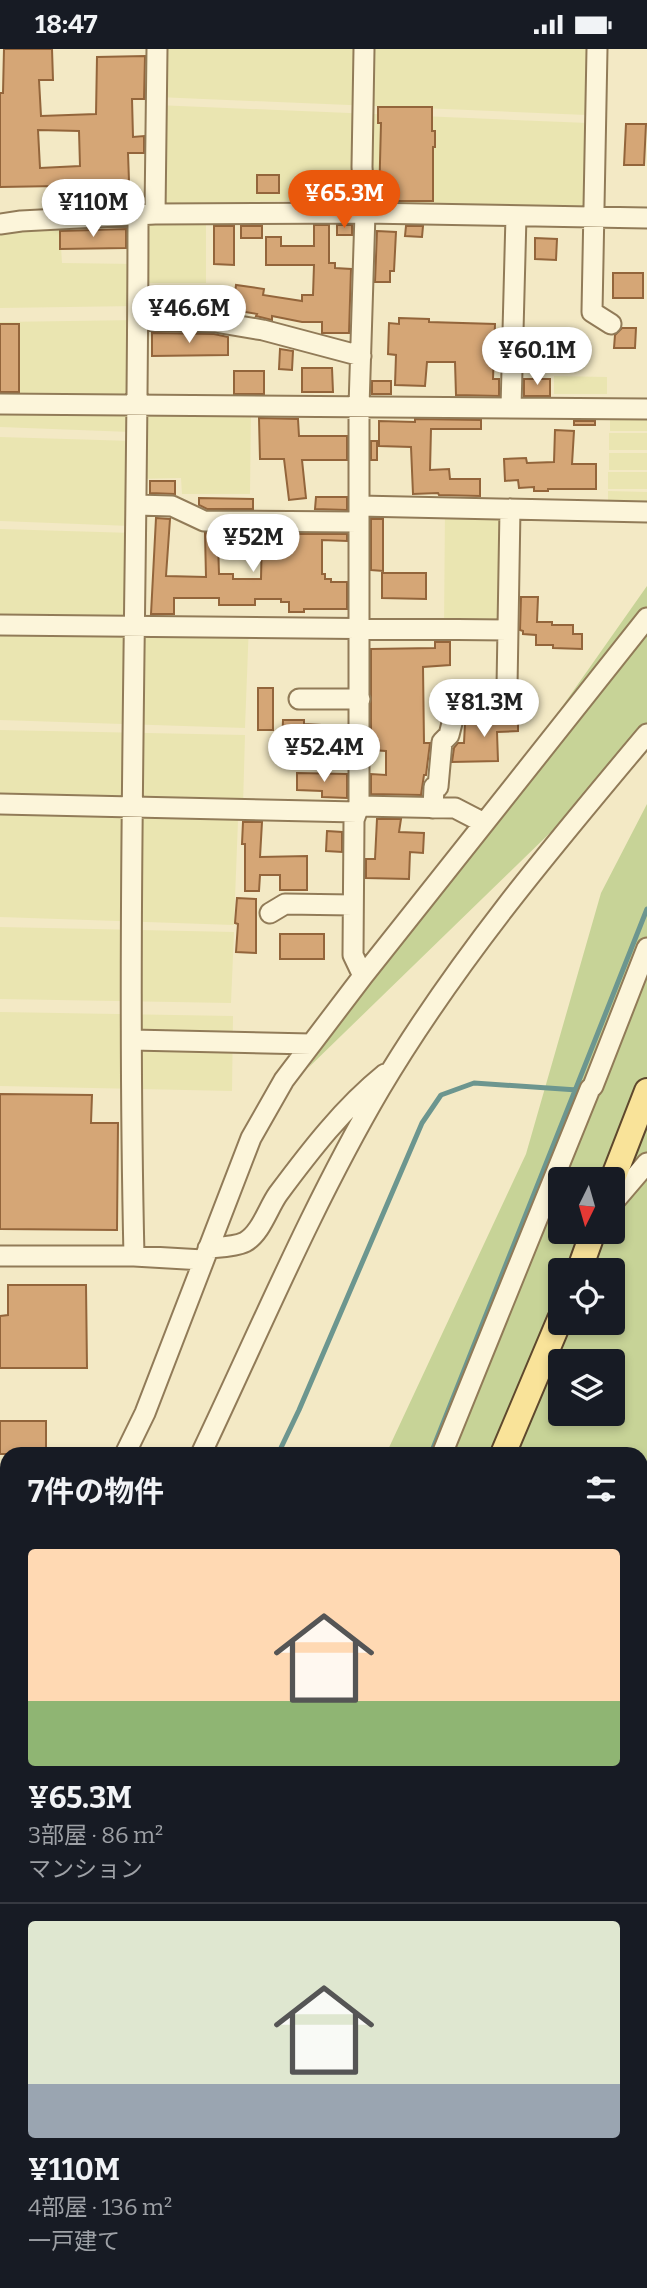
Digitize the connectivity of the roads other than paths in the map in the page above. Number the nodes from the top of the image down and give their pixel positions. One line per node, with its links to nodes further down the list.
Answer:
1 (157, 49): 5 (street)
2 (364, 49): 4 (street)
3 (597, 49): 7 (street)
4 (365, 213): 5 (street); 6 (street); 12 (street)
5 (147, 214): 9 (street); 10 (street)
6 (516, 216): 7 (street); 16 (street)
7 (594, 217): 8 (street); 11 (street)
8 (647, 218)
9 (0, 224)
10 (138, 320): 12 (street); 14 (street)
11 (611, 324)
12 (361, 356): 15 (street)
13 (0, 404): 14 (street)
14 (138, 405): 15 (street); 18 (street)
15 (359, 407): 16 (street); 21 (street)
16 (511, 408): 17 (street)
17 (647, 409)
18 (137, 505): 21 (street); 24 (street)
19 (510, 509): 20 (street); 21 (street); 26 (street)
20 (647, 512)
21 (359, 514): 25 (street)
22 (647, 618): 34 (street)
23 (0, 625): 24 (street)
24 (135, 626): 25 (street); 31 (street)
25 (360, 628): 26 (street); 28 (street)
26 (508, 630): 32 (street)
27 (299, 699): 28 (street)
28 (360, 699): 33 (street)
29 (647, 734): 41 (street)
30 (0, 804): 31 (street)
31 (134, 807): 33 (street); 39 (street)
32 (433, 808): 33 (street); 34 (street)
33 (358, 809): 35 (street)
34 (484, 823): 38 (street)
35 (354, 905): 36 (street); 38 (street)
36 (270, 913)
37 (647, 948): 52 (street)
38 (363, 976): 40 (street)
39 (132, 1040): 40 (street); 48 (street)
40 (311, 1044): 46 (street)
41 (394, 1067): 46 (street); 51 (street)
42 (647, 1091): 44 (main road)
43 (647, 1163): 45 (street)
44 (617, 1167)
45 (625, 1189)
46 (206, 1254): 48 (street); 50 (street)
47 (0, 1256): 48 (street)
48 (134, 1256)
49 (553, 1335): 53 (main road)
50 (128, 1447)
51 (204, 1447)
52 (445, 1447)
53 (506, 1447)

